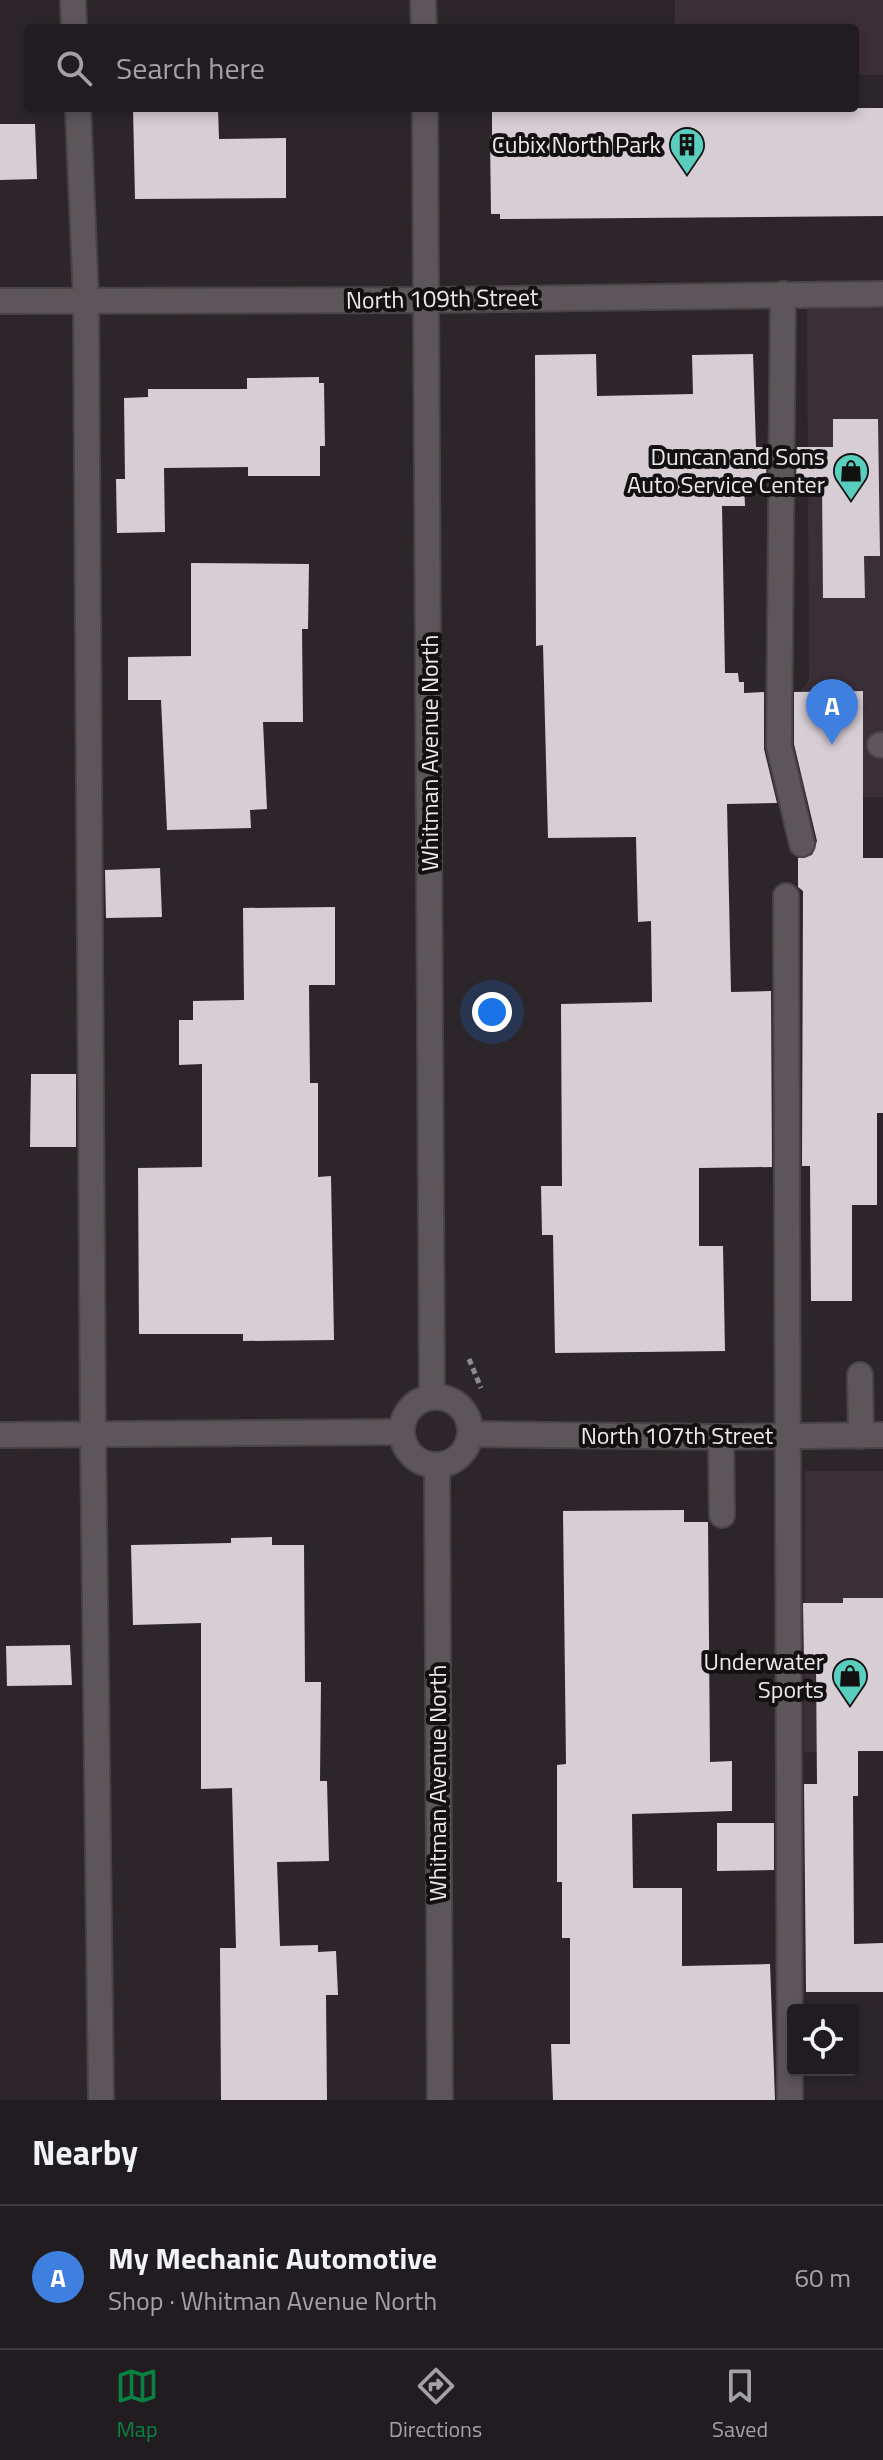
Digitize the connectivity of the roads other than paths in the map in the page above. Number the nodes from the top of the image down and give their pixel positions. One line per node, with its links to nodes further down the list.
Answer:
1 (73, 0): 3 (street)
2 (423, 0): 4 (street)
3 (74, 24)
4 (424, 24)
5 (78, 112): 9 (street)
6 (425, 112): 10 (street, Whitman Avenue North)
7 (783, 294): 8 (street, North 109th Street); 10 (street, North 109th Street); 12 (street)
8 (883, 294)
9 (86, 300): 10 (street, North 109th Street); 11 (street, North 109th Street); 19 (street)
10 (428, 300): 15 (street, Whitman Avenue North)
11 (0, 301)
12 (802, 844)
13 (786, 896): 20 (street)
14 (860, 1375): 21 (street)
15 (432, 1397): 16 (street); 17 (street)
16 (402, 1432): 19 (street); 23 (street)
17 (471, 1434): 22 (street, North 107th Street); 23 (street)
18 (0, 1435): 19 (street)
19 (93, 1435): 25 (street)
20 (787, 1436): 21 (street, North 107th Street); 22 (street, North 107th Street); 27 (street)
21 (872, 1436)
22 (721, 1437): 24 (street)
23 (437, 1465): 26 (street, Whitman Avenue North)
24 (722, 1515)
25 (101, 2100)
26 (440, 2100)
27 (790, 2100)

